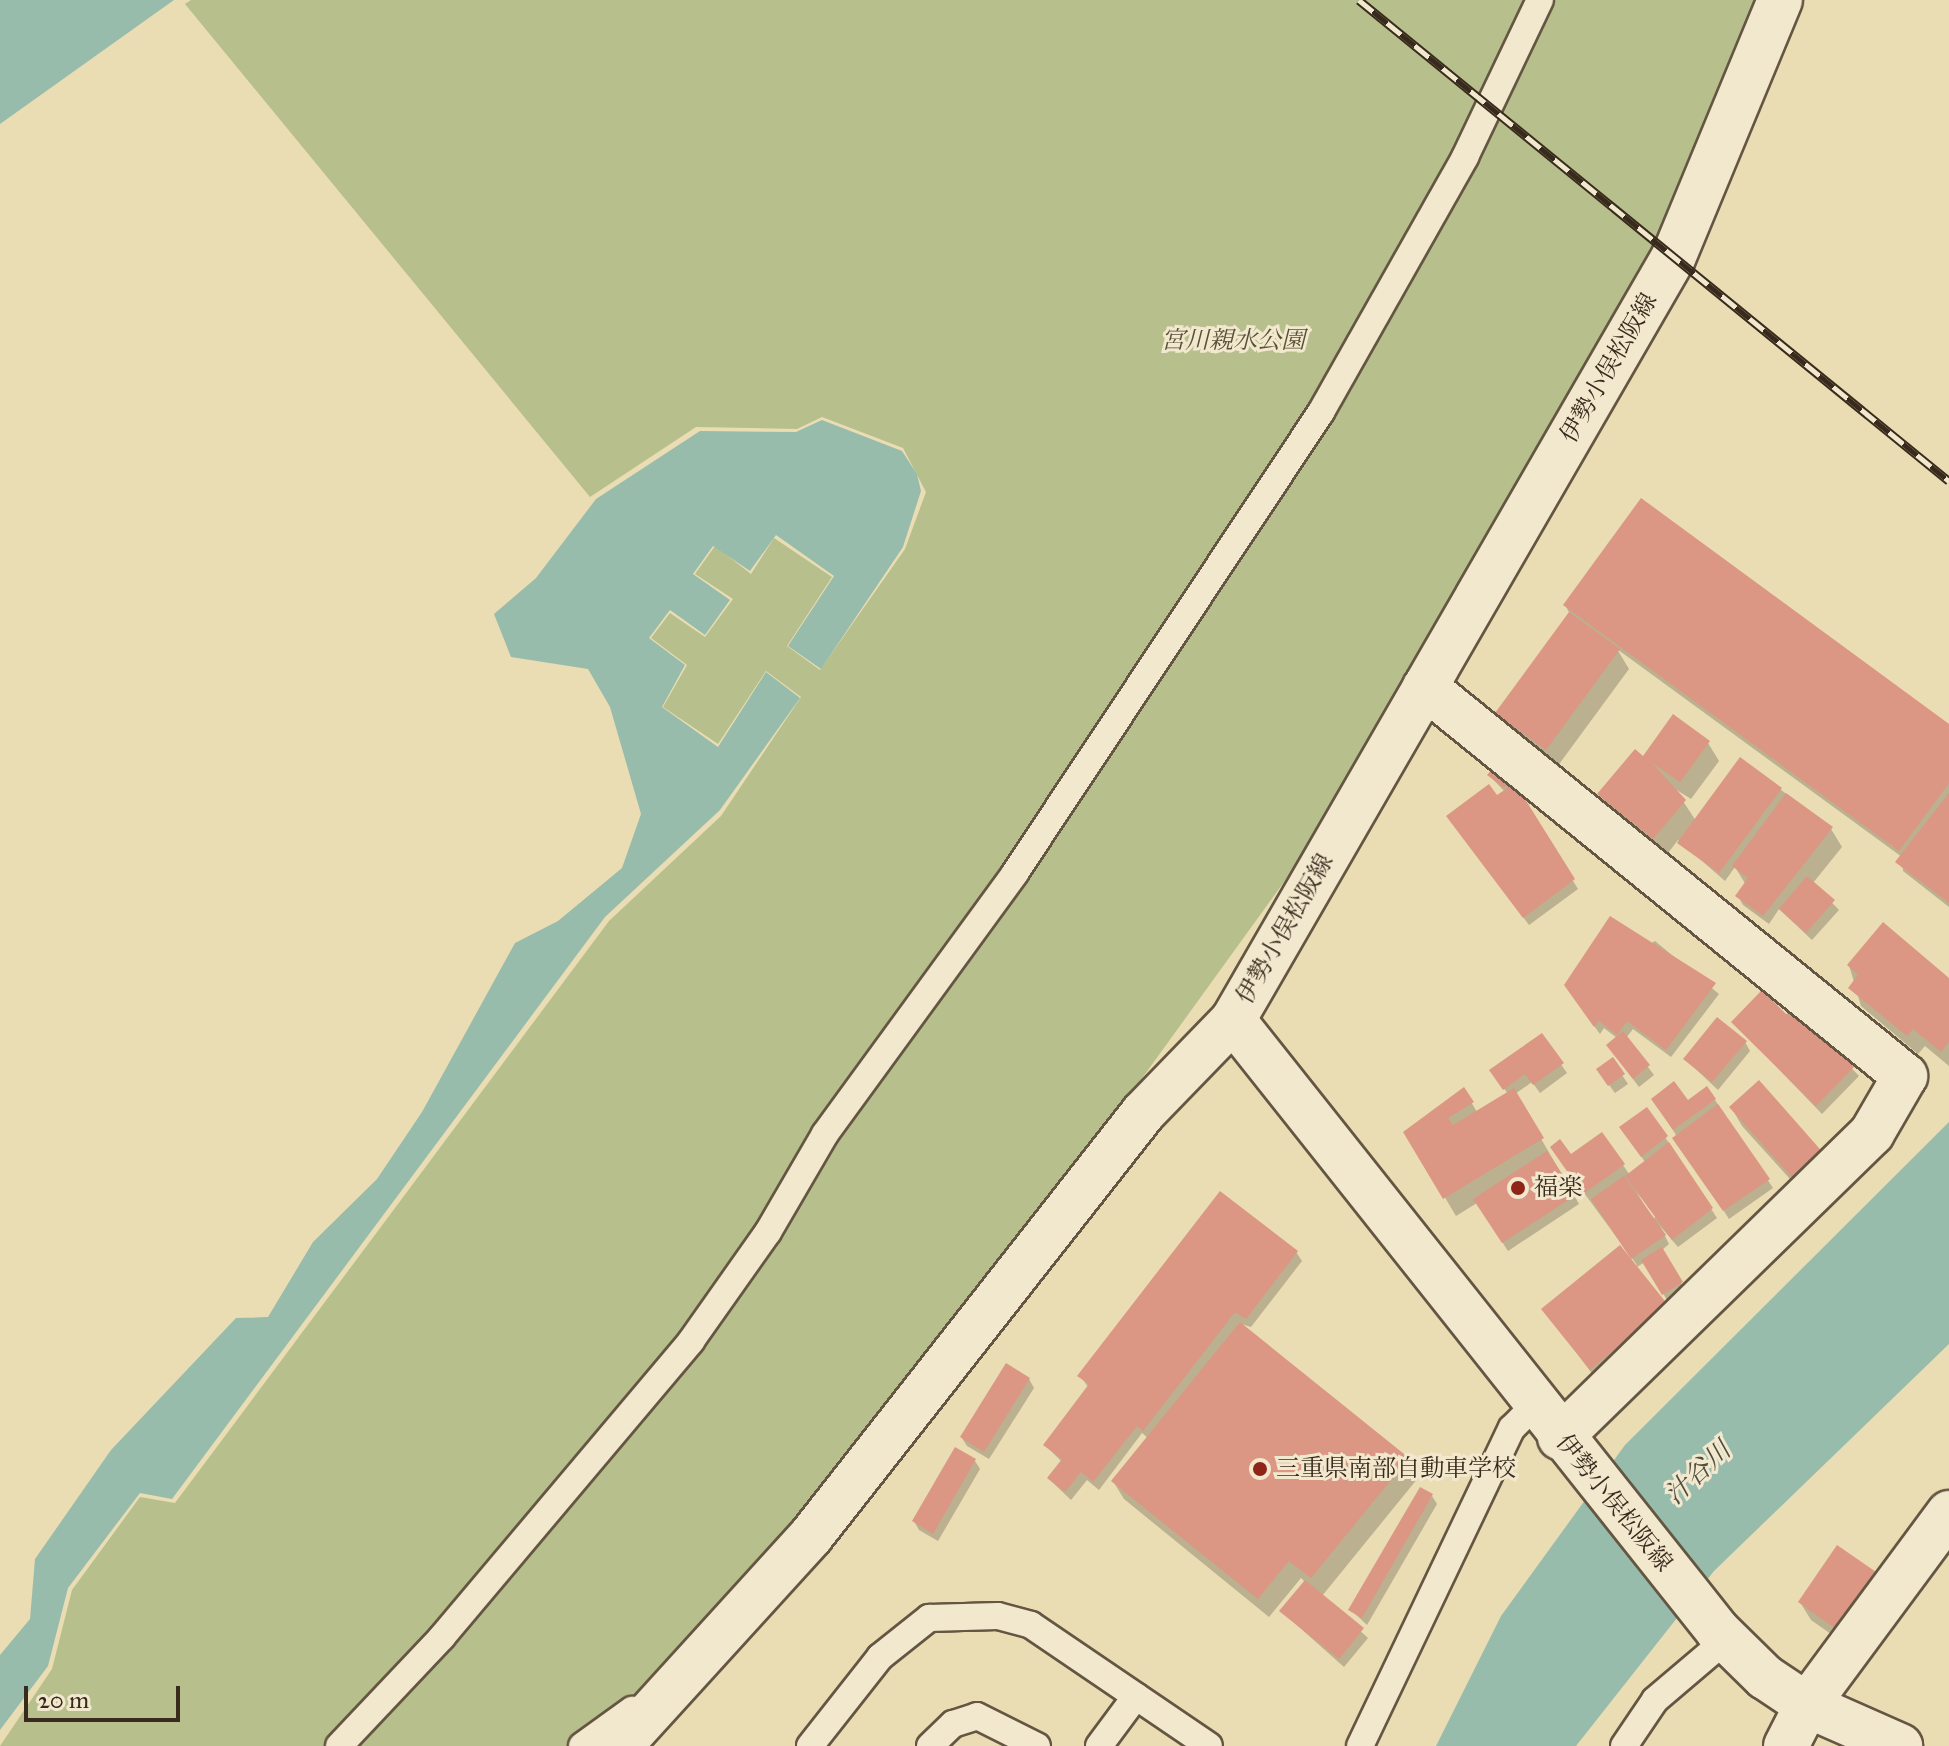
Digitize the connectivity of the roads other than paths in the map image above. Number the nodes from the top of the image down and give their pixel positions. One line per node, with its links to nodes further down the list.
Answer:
1 (1540, 0): 11 (lane)
2 (1780, 0): 3 (street, 伊勢小俣松阪線)
3 (1425, 687): 4 (street, 伊勢小俣松阪線); 5 (street)
4 (1233, 1020): 5 (street, 伊勢小俣松阪線); 8 (street)
5 (1556, 1432): 7 (street, 伊勢小俣松阪線); 19 (lane)
6 (1949, 1513): 10 (street)
7 (1722, 1635): 10 (street, 伊勢小俣松阪線); 20 (lane)
8 (687, 1671): 12 (lane); 13 (street)
9 (1136, 1696): 14 (lane); 17 (lane); 18 (lane)
10 (1807, 1705): 21 (street); 22 (street, 伊勢小俣松阪線)
11 (339, 1746)
12 (582, 1746)
13 (620, 1746)
14 (810, 1746)
15 (930, 1746): 16 (lane)
16 (1037, 1746)
17 (1099, 1746)
18 (1209, 1746)
19 (1360, 1746)
20 (1624, 1746)
21 (1786, 1746)
22 (1900, 1746)

